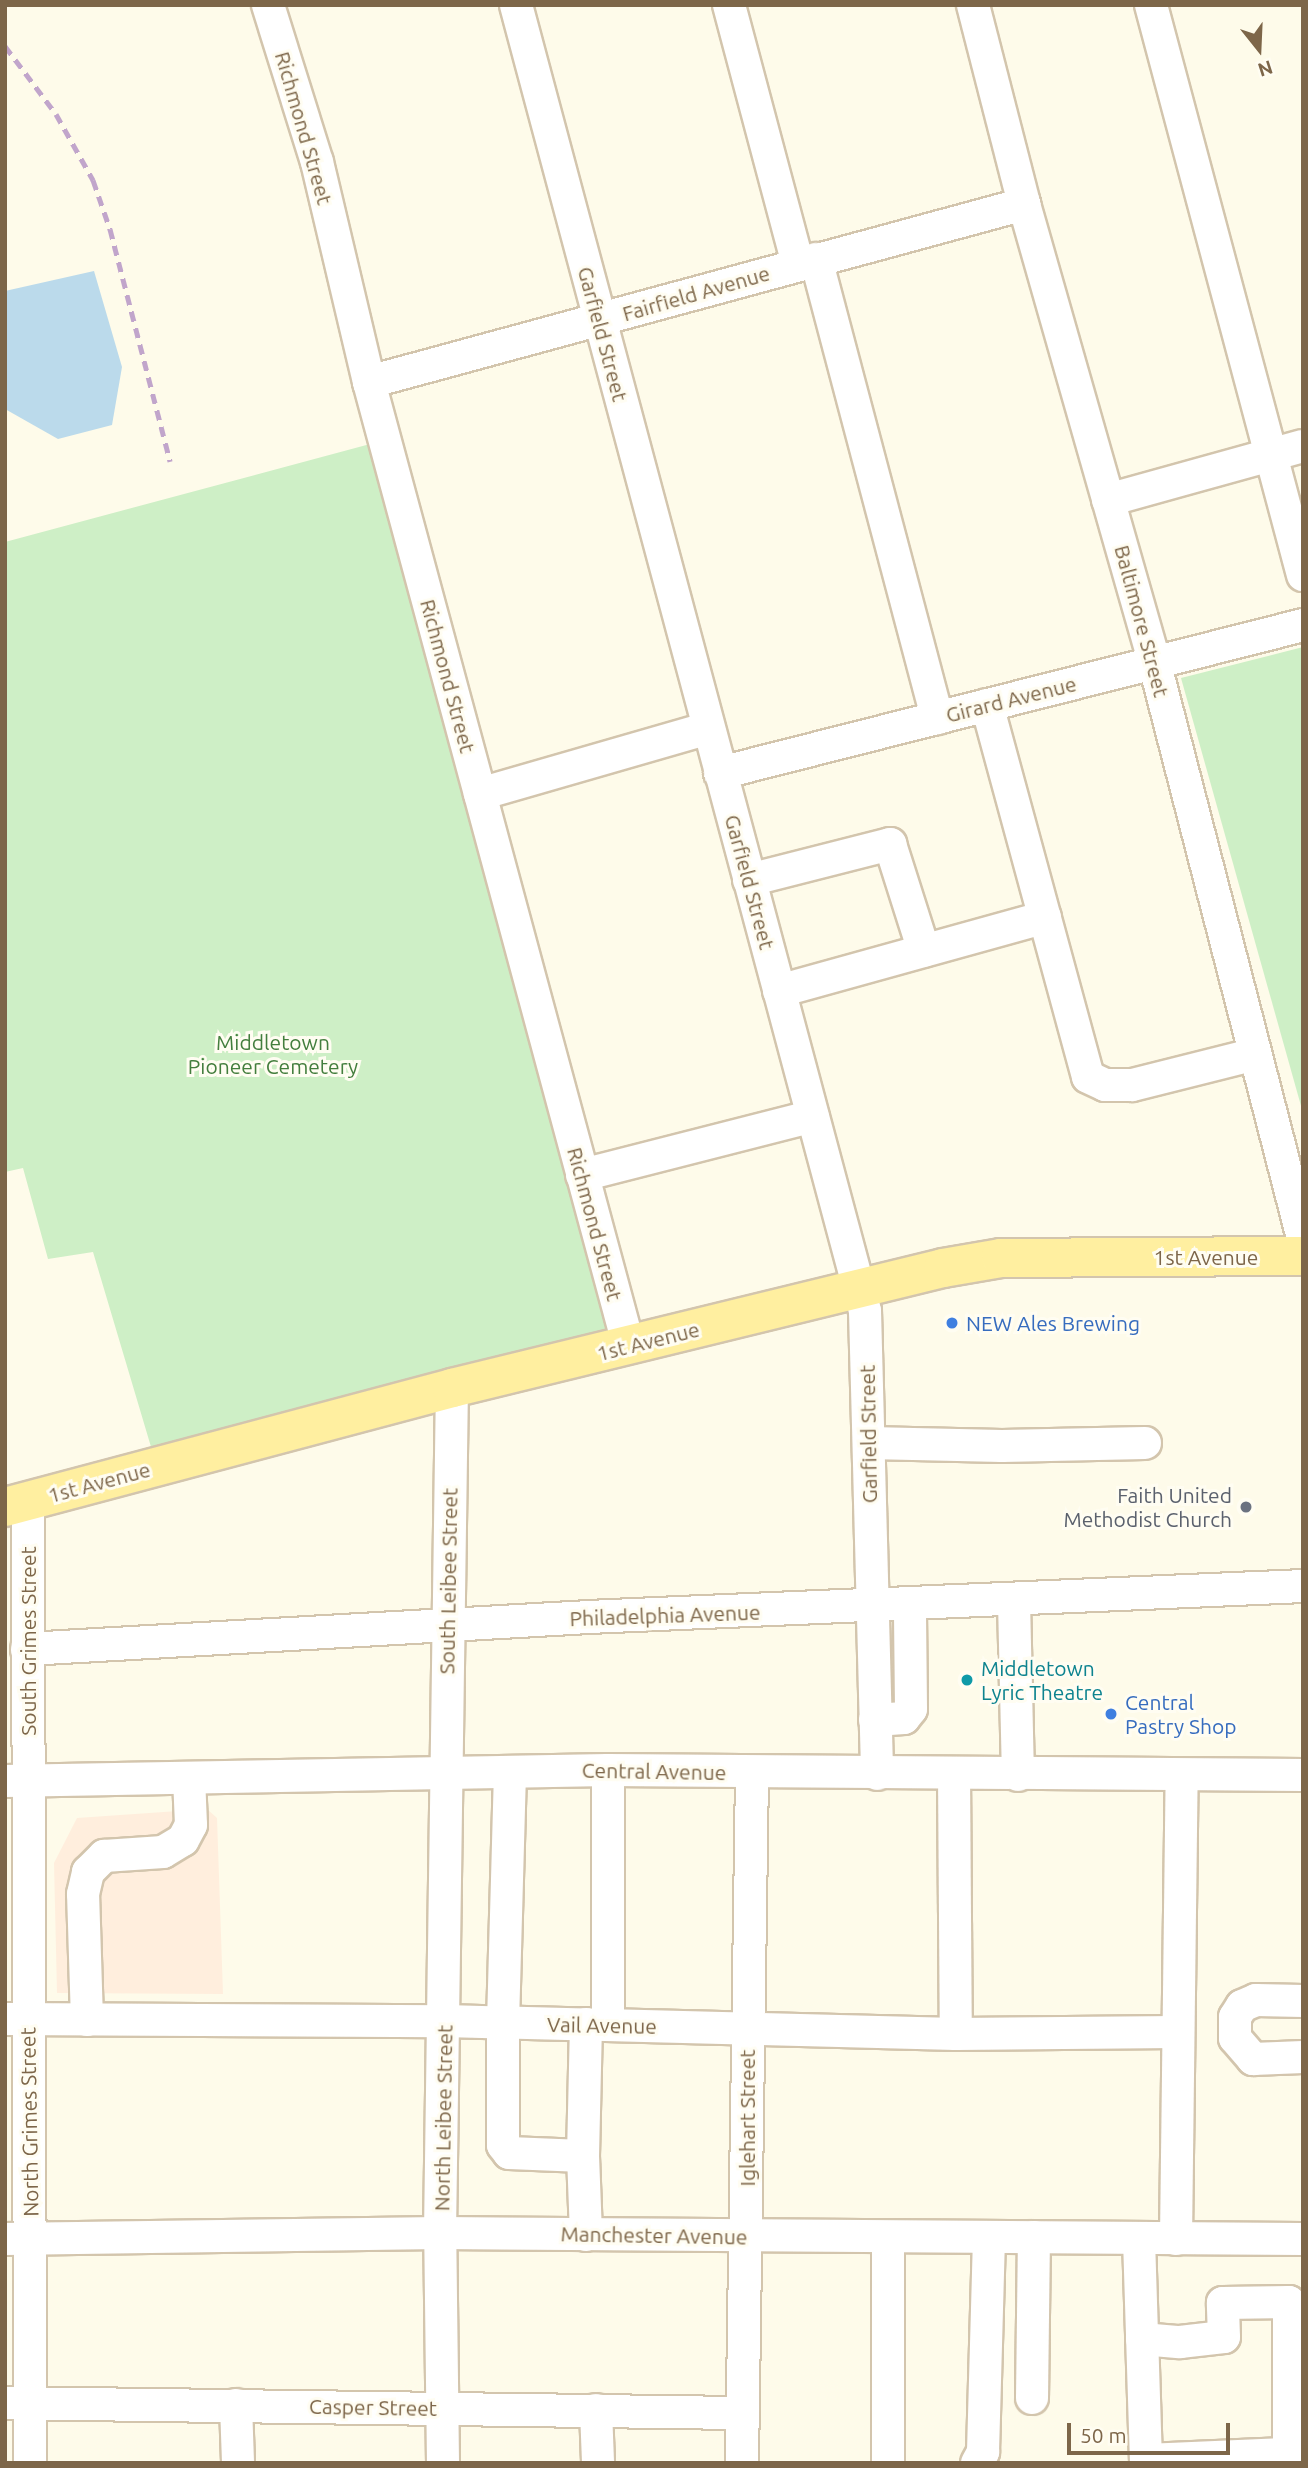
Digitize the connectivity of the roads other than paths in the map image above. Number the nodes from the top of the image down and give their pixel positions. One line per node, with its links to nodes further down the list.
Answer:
1 (268, 5): 9 (street, Richmond Street)
2 (516, 5): 8 (street, Garfield Street)
3 (730, 5): 7 (street)
4 (973, 5): 6 (street, Baltimore Street)
5 (1151, 5): 11 (street)
6 (1024, 204): 7 (street, Fairfield Avenue); 12 (street, Baltimore Street)
7 (807, 261): 8 (street, Fairfield Avenue); 17 (street)
8 (598, 320): 9 (street, Fairfield Avenue); 18 (street, Garfield Street)
9 (369, 382): 20 (street, Richmond Street)
10 (1303, 446): 11 (street)
11 (1271, 455): 12 (street); 13 (street)
12 (1108, 500): 15 (street, Baltimore Street)
13 (1303, 575)
14 (1303, 625): 15 (street, Girard Avenue)
15 (1155, 665): 16 (street, Girard Avenue); 25 (street, Baltimore Street)
16 (987, 705): 17 (street, Girard Avenue); 22 (street)
17 (937, 718): 19 (street, Girard Avenue)
18 (708, 728): 19 (street, Garfield Street); 20 (street)
19 (720, 774): 21 (street, Garfield Street)
20 (480, 794): 27 (street, Richmond Street)
21 (749, 880): 23 (street); 24 (street, Garfield Street)
22 (1045, 917): 23 (street); 25 (street)
23 (924, 951): 24 (street)
24 (779, 991): 26 (street, Garfield Street)
25 (1255, 1054): 28 (street, Baltimore Street)
26 (813, 1116): 27 (street); 30 (street, Garfield Street)
27 (582, 1175): 31 (street, Richmond Street)
28 (1303, 1238)
29 (1303, 1256): 30 (main road, 1st Avenue)
30 (857, 1287): 31 (main road, 1st Avenue); 33 (street, Garfield Street)
31 (629, 1347): 32 (main road, 1st Avenue)
32 (452, 1388): 35 (main road, 1st Avenue); 40 (street, South Leibee Street)
33 (869, 1443): 34 (street); 39 (street, Garfield Street)
34 (1145, 1443)
35 (17, 1504): 41 (street, South Grimes Street)
36 (1303, 1586): 37 (street, Philadelphia Avenue)
37 (1014, 1601): 38 (street, Philadelphia Avenue); 49 (street)
38 (910, 1606): 39 (street, Philadelphia Avenue); 42 (street)
39 (872, 1608): 40 (street, Philadelphia Avenue); 42 (street, Garfield Street)
40 (447, 1626): 41 (street, Philadelphia Avenue); 46 (street, South Leibee Street)
41 (27, 1649): 53 (street, South Grimes Street)
42 (875, 1720): 48 (street, Garfield Street)
43 (608, 1770): 44 (street, Central Avenue); 45 (street, Central Avenue); 59 (street)
44 (510, 1772): 46 (street, Central Avenue); 58 (street)
45 (752, 1772): 48 (street, Central Avenue); 60 (street, Iglehart Street)
46 (446, 1773): 52 (street, Central Avenue); 57 (street, North Leibee Street)
47 (954, 1773): 48 (street, Central Avenue); 49 (street, Central Avenue); 62 (street)
48 (877, 1774)
49 (1018, 1775): 51 (street, Central Avenue)
50 (1303, 1775): 51 (street, Central Avenue)
51 (1182, 1777): 61 (street)
52 (190, 1778): 53 (street, Central Avenue); 56 (street)
53 (17, 1781): 55 (street, North Grimes Street)
54 (1303, 2001): 63 (street)
55 (16, 2020): 56 (street, Vail Avenue); 70 (street, North Grimes Street)
56 (87, 2020): 57 (street, Vail Avenue)
57 (445, 2021): 58 (street, Vail Avenue); 65 (street, North Leibee Street)
58 (503, 2022): 59 (street, Vail Avenue); 64 (street)
59 (597, 2025): 60 (street, Vail Avenue); 64 (street)
60 (748, 2029): 62 (street, Vail Avenue); 67 (street, Iglehart Street)
61 (1177, 2032): 62 (street, Vail Avenue); 73 (street)
62 (956, 2034)
63 (1303, 2057)
64 (583, 2156): 66 (street)
65 (440, 2233): 66 (street, Manchester Avenue); 70 (street, Manchester Avenue); 79 (street, North Leibee Street)
66 (586, 2235): 67 (street, Manchester Avenue)
67 (746, 2236): 71 (street, Manchester Avenue); 81 (street, Iglehart Street)
68 (1034, 2237): 69 (street, Manchester Avenue); 72 (street, Manchester Avenue); 76 (street)
69 (989, 2238): 71 (street, Manchester Avenue); 90 (street)
70 (18, 2239): 77 (street, North Grimes Street)
71 (888, 2239): 89 (street)
72 (1139, 2239): 73 (street, Manchester Avenue); 75 (street)
73 (1176, 2239): 74 (street, Manchester Avenue)
74 (1303, 2239)
75 (1142, 2339): 82 (street); 83 (street)
76 (1032, 2398)
77 (18, 2403): 78 (street, Casper Street); 84 (street, North Grimes Street)
78 (236, 2405): 79 (street, Casper Street); 85 (street)
79 (443, 2407): 80 (street, Casper Street); 86 (street, North Leibee Street)
80 (596, 2410): 81 (street, Casper Street); 87 (street)
81 (741, 2413): 88 (street, Iglehart Street)
82 (1295, 2460): 83 (street)
83 (1146, 2461)
84 (30, 2463)
85 (238, 2463)
86 (443, 2463)
87 (598, 2463)
88 (742, 2463)
89 (888, 2463)
90 (977, 2463)

